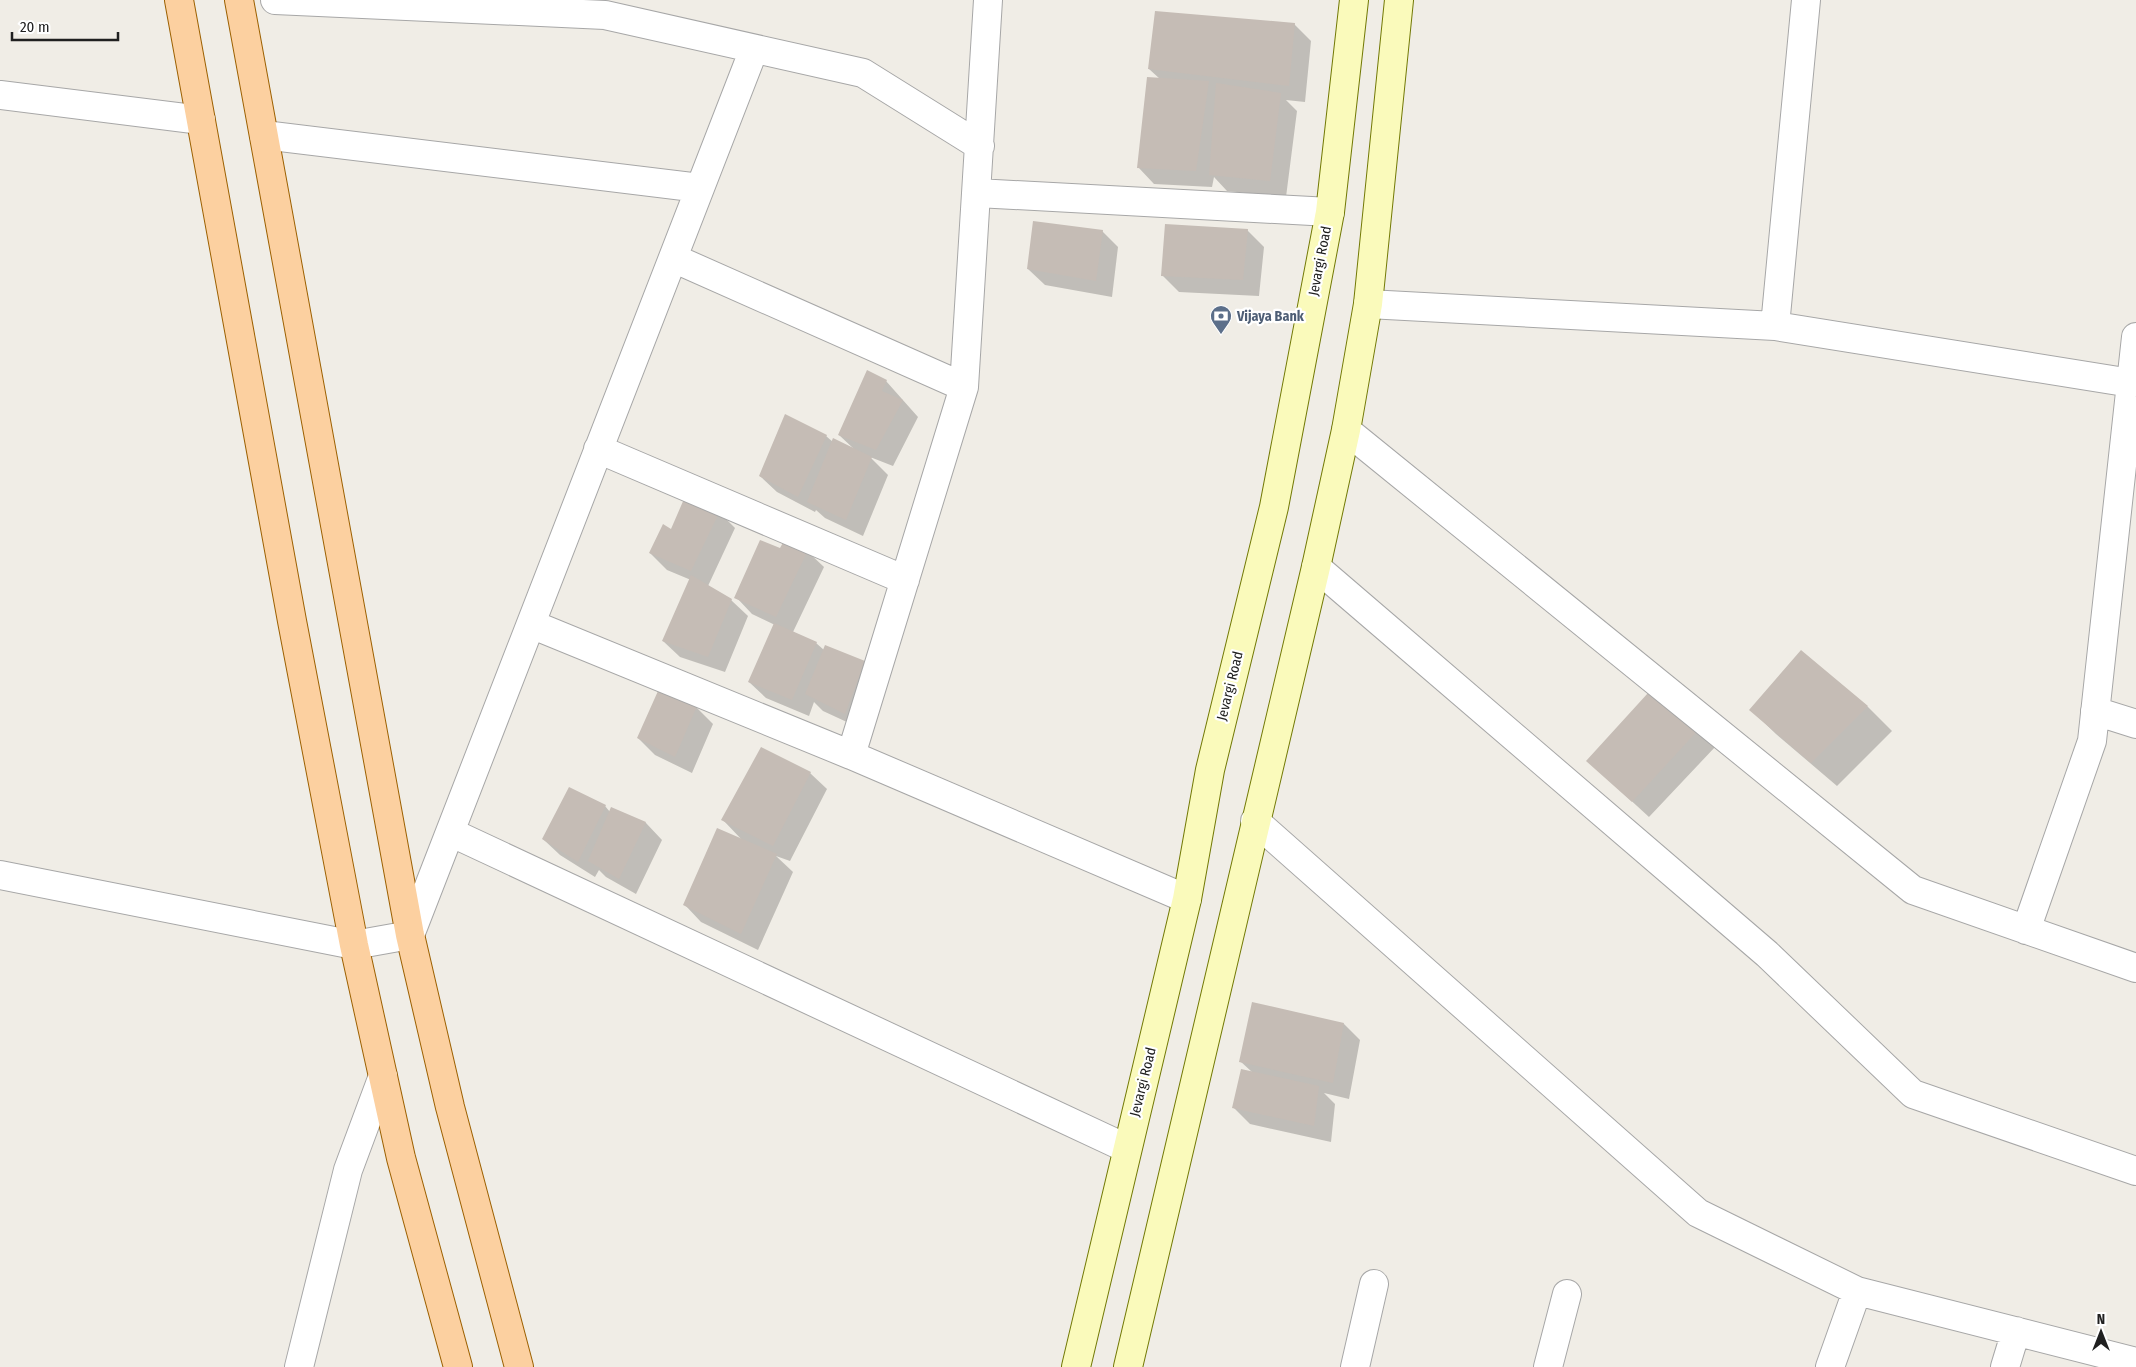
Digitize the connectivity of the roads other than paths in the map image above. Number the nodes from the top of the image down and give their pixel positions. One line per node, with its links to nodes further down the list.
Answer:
1 (179, 0): 11 (main road)
2 (239, 0): 12 (main road)
3 (274, 0): 8 (street)
4 (988, 0): 13 (street)
5 (1354, 0): 16 (main road, Jevargi Road)
6 (1399, 0): 18 (main road)
7 (1806, 0): 19 (street)
8 (604, 8): 9 (street)
9 (754, 49): 13 (street); 14 (street)
10 (0, 95): 11 (street)
11 (201, 120): 37 (main road)
12 (264, 135): 14 (street); 36 (main road)
13 (980, 146): 15 (street)
14 (700, 188): 17 (street)
15 (977, 193): 16 (street); 22 (street)
16 (1330, 212): 34 (main road, Jevargi Road)
17 (672, 258): 22 (street); 24 (street)
18 (1368, 304): 19 (street); 23 (main road)
19 (1775, 326): 21 (street)
20 (2135, 349): 21 (street)
21 (2131, 384): 28 (street)
22 (964, 387): 26 (street)
23 (1346, 430): 25 (main road); 35 (street)
24 (598, 450): 26 (street); 27 (street)
25 (1316, 567): 31 (main road); 41 (street)
26 (905, 580): 30 (street)
27 (531, 624): 30 (street); 32 (street)
28 (2095, 711): 29 (street); 35 (street)
29 (2136, 724)
30 (851, 755): 34 (street)
31 (1256, 821): 43 (street); 51 (main road)
32 (450, 832): 36 (street); 40 (street)
33 (0, 875): 37 (street)
34 (1187, 900): 40 (main road, Jevargi Road)
35 (2026, 930): 38 (street)
36 (410, 935): 37 (street); 49 (main road)
37 (354, 945): 39 (main road)
38 (2136, 968)
39 (383, 1076): 47 (street); 48 (main road)
40 (1126, 1148): 50 (main road, Jevargi Road)
41 (2136, 1171)
42 (1374, 1284): 52 (street)
43 (1857, 1290): 45 (street); 54 (street)
44 (1566, 1294): 53 (street)
45 (2016, 1331): 46 (street); 55 (street)
46 (2136, 1362)
47 (299, 1367)
48 (458, 1367)
49 (519, 1367)
50 (1076, 1367)
51 (1128, 1367)
52 (1356, 1367)
53 (1548, 1367)
54 (1830, 1367)
55 (2005, 1367)

